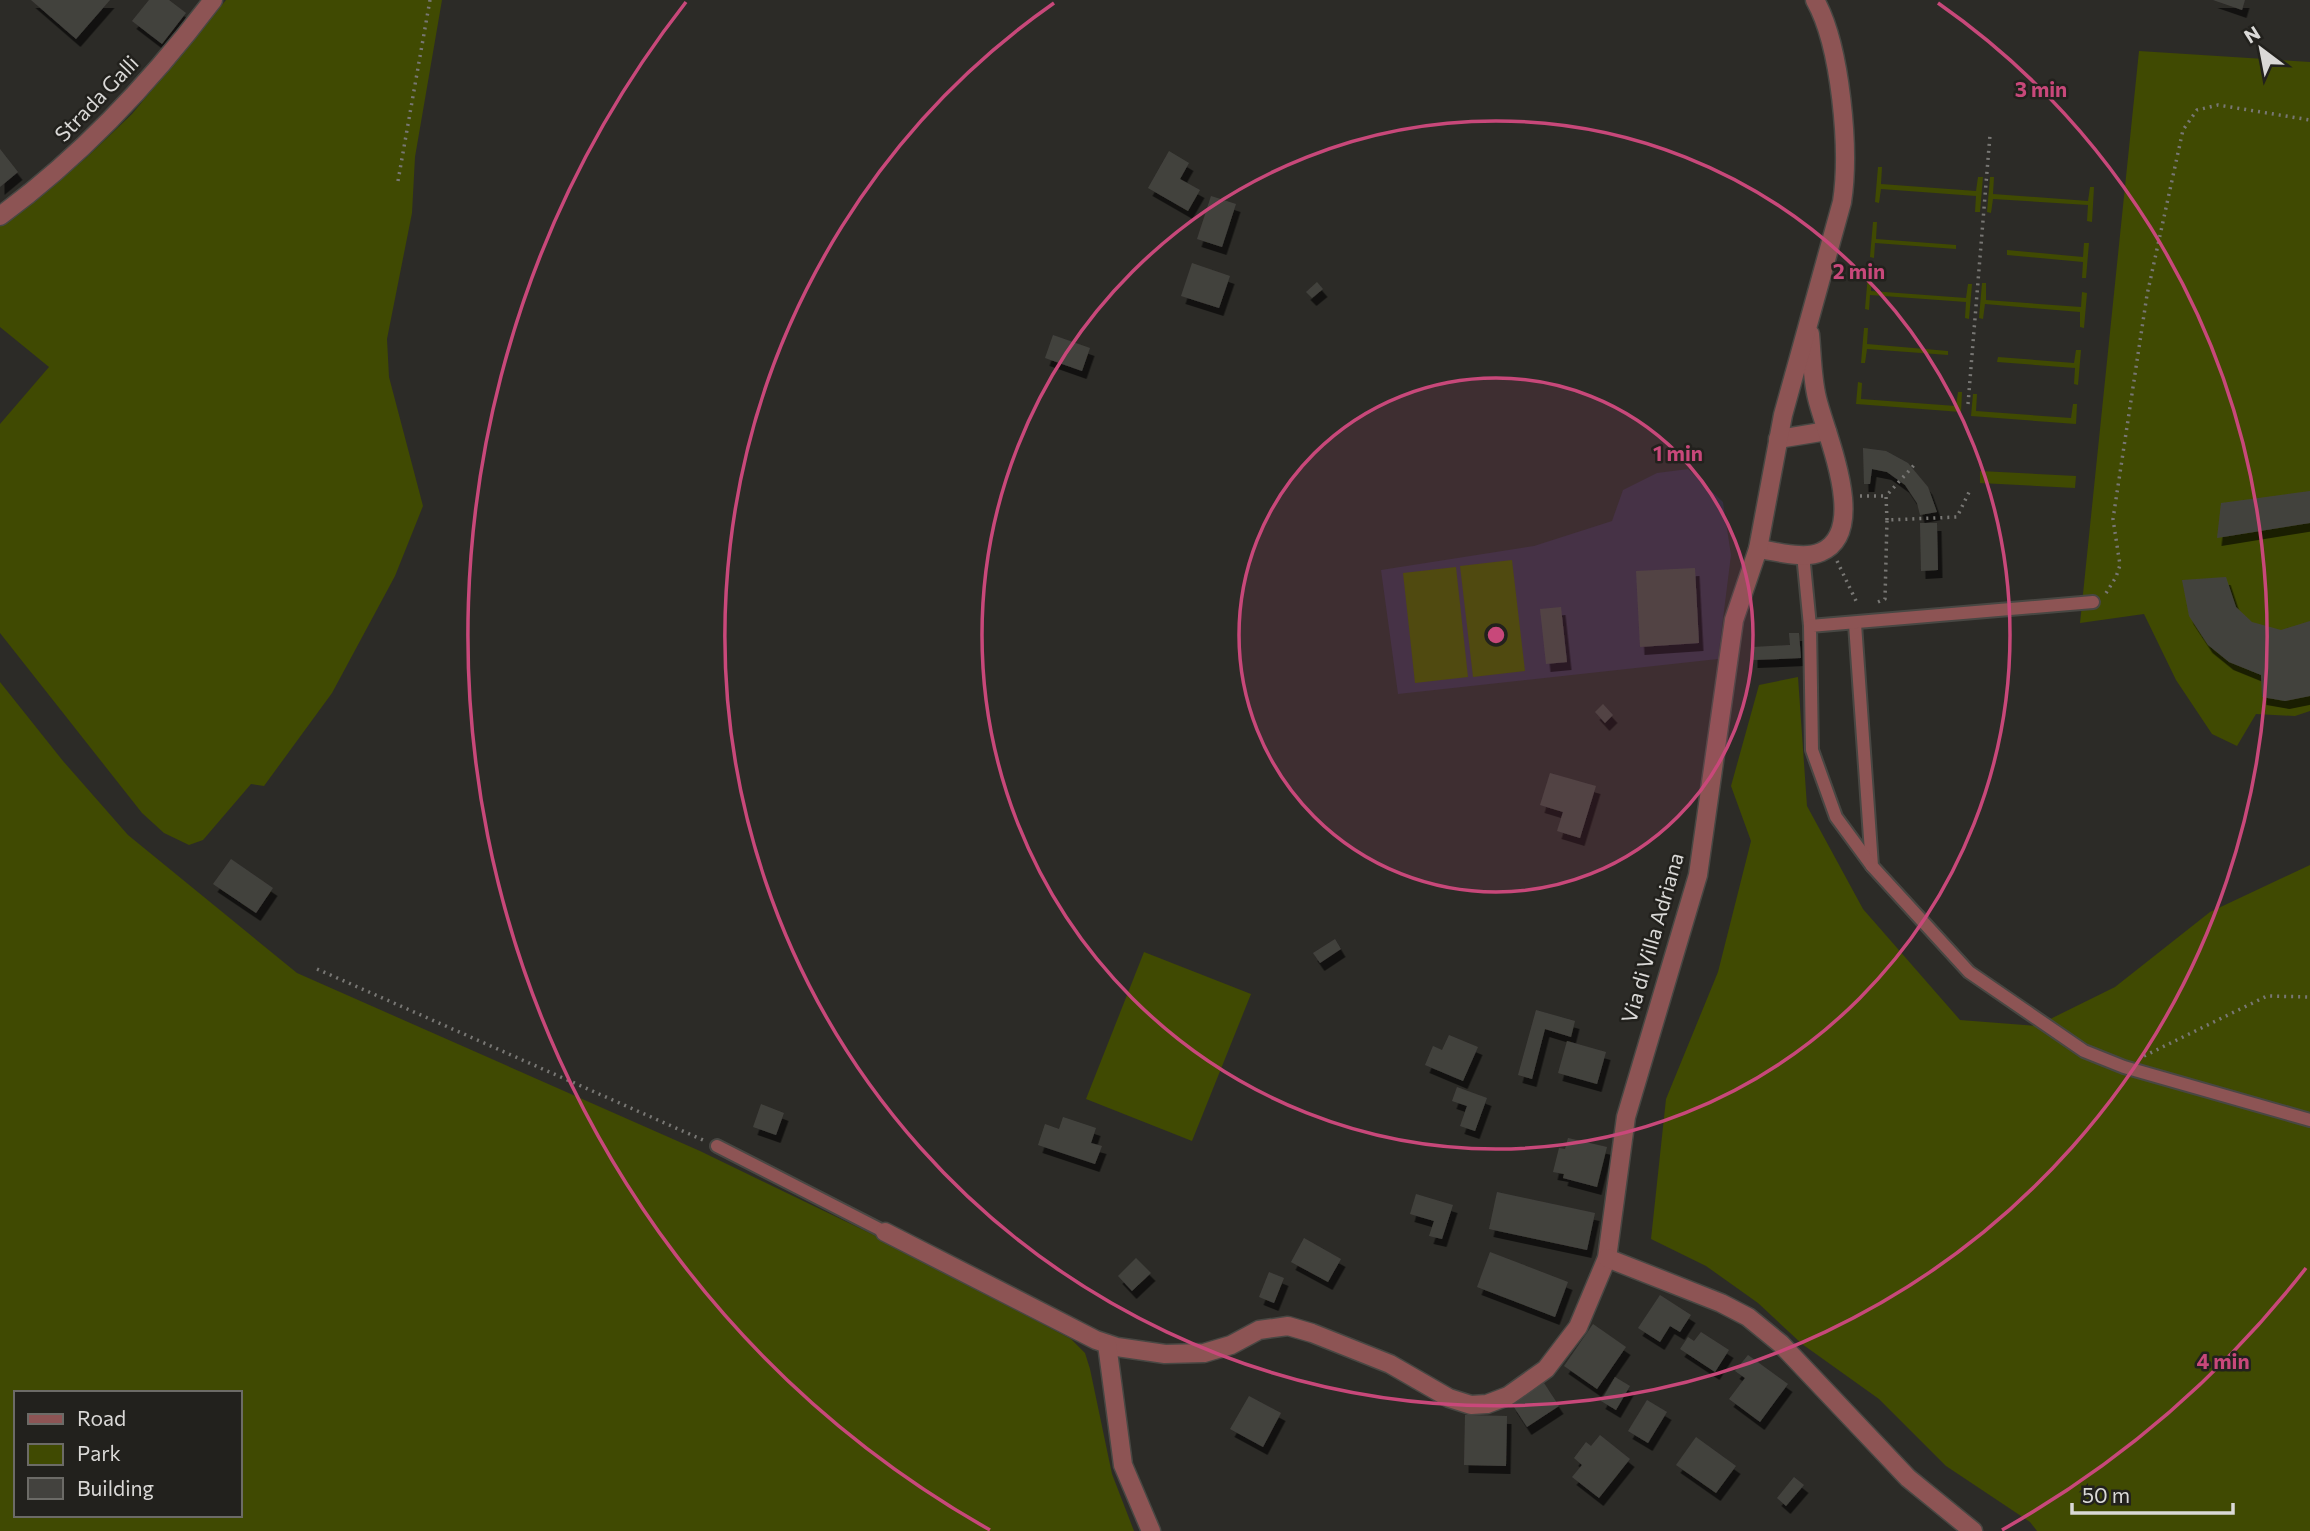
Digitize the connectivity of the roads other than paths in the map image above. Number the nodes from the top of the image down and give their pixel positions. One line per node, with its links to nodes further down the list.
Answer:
1 (213, 0): 3 (street, Strada Galli)
2 (1815, 0): 4 (street, Via di Villa Adriana)
3 (0, 216)
4 (1809, 328): 5 (street, Via di Villa Adriana); 6 (street, Via di Villa Adriana)
5 (1827, 431): 6 (street); 8 (street, Via di Villa Adriana)
6 (1778, 439): 7 (street, Via di Villa Adriana)
7 (1758, 549): 8 (street); 16 (street, Via di Villa Adriana)
8 (1803, 554): 11 (lane)
9 (2093, 602): 10 (lane)
10 (1855, 624): 11 (lane); 12 (lane)
11 (1810, 626): 12 (lane)
12 (1872, 866): 13 (lane)
13 (2310, 1120)
14 (717, 1146): 15 (lane)
15 (885, 1232): 17 (street, Via di Villa Adriana)
16 (1607, 1258): 17 (street, Via di Villa Adriana); 19 (street)
17 (1107, 1344): 18 (street)
18 (1151, 1531)
19 (1973, 1531)

